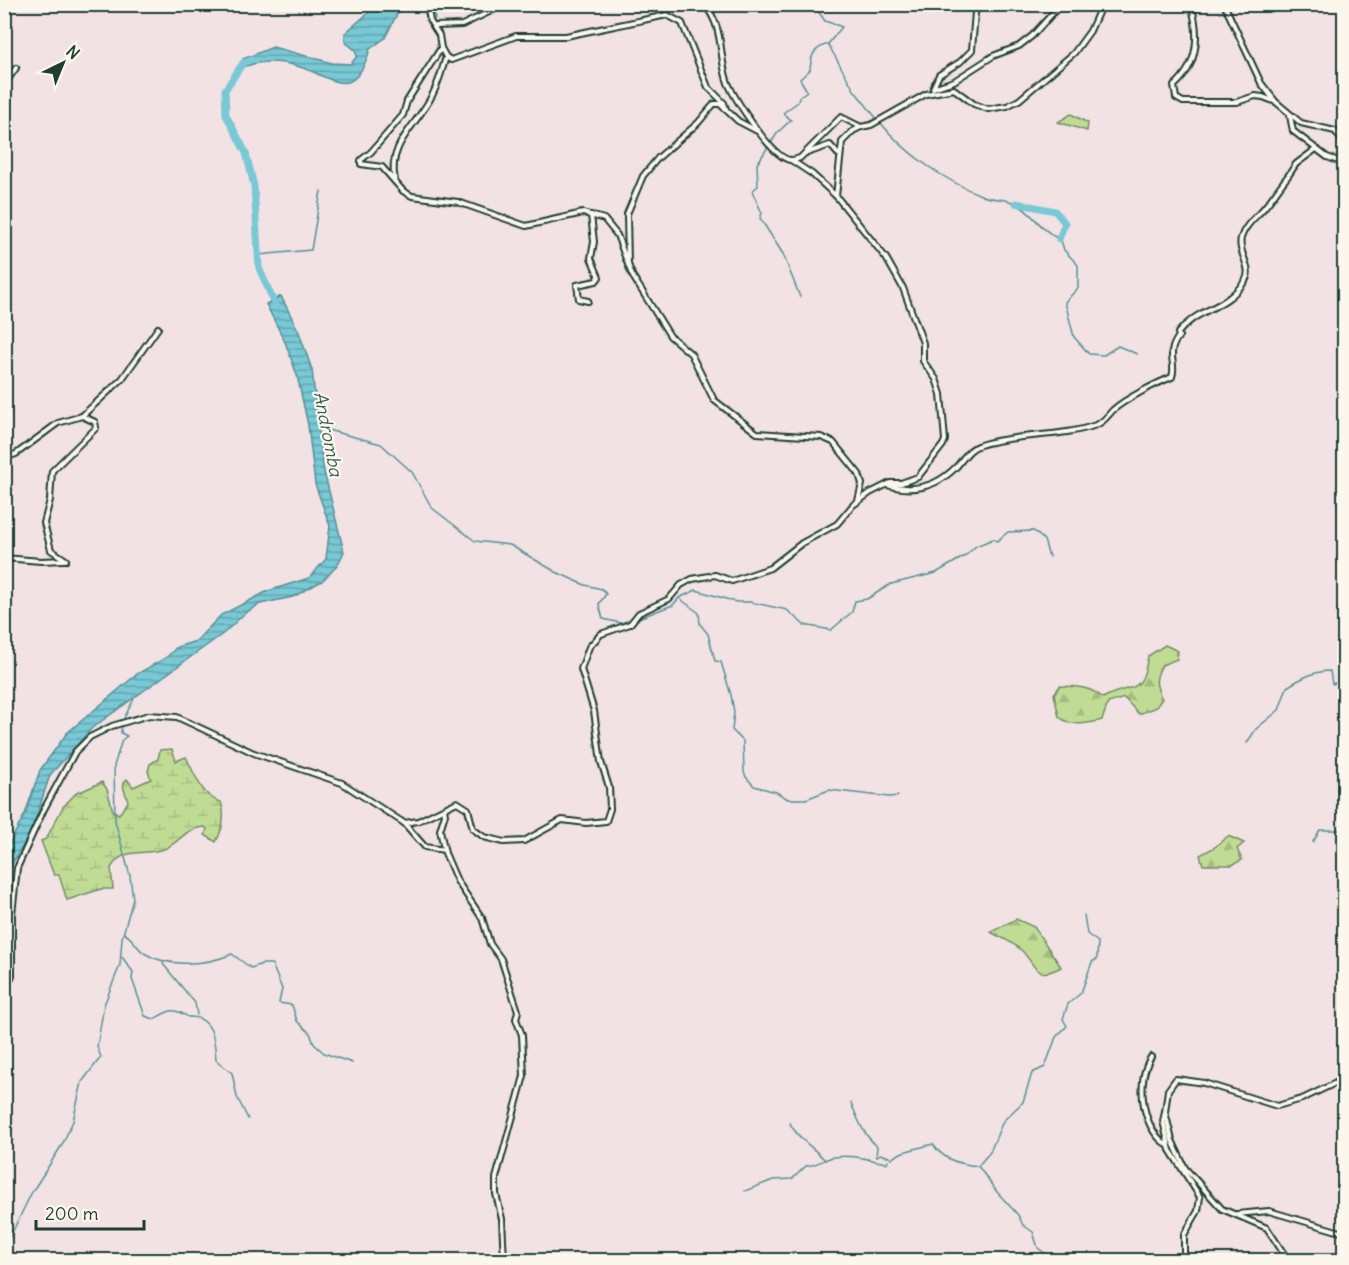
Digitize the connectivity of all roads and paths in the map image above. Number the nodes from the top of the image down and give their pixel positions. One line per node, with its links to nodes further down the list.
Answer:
1 (427, 4): 9 (street)
2 (506, 4): 9 (street)
3 (704, 4): 20 (street)
4 (982, 4): 14 (street)
5 (1061, 4): 14 (street)
6 (1102, 4): 15 (street)
7 (1191, 4): 16 (street)
8 (1224, 4): 16 (street)
9 (436, 26): 10 (street)
10 (441, 48): 11 (street); 27 (street)
11 (446, 57): 17 (street); 27 (street)
12 (16, 68): 13 (street)
13 (4, 85)
14 (933, 88): 15 (street)
15 (926, 94): 19 (street)
16 (1276, 102): 18 (street)
17 (726, 109): 20 (street); 30 (street)
18 (1290, 115): 21 (street); 22 (street)
19 (861, 128): 23 (street); 24 (street)
20 (759, 132): 25 (street)
21 (1344, 143)
22 (1316, 149): 26 (street); 35 (street)
23 (803, 155): 24 (street); 25 (street)
24 (838, 156): 28 (street)
25 (791, 160): 28 (street)
26 (1344, 163)
27 (395, 182): 29 (street)
28 (836, 196): 35 (street)
29 (591, 215): 30 (street); 31 (street)
30 (628, 266): 36 (street)
31 (588, 301)
32 (158, 328): 33 (street)
33 (82, 416): 34 (street); 37 (street)
34 (4, 459)
35 (886, 485): 36 (street)
36 (858, 502): 38 (street)
37 (4, 558)
38 (444, 809): 39 (street); 40 (street)
39 (404, 824): 40 (street); 41 (street)
40 (444, 850): 48 (street)
41 (4, 992)
42 (1151, 1057): 45 (street)
43 (1344, 1079): 44 (street)
44 (1165, 1112): 45 (street); 46 (street)
45 (1169, 1146): 49 (street)
46 (1233, 1214): 47 (street); 50 (street)
47 (1344, 1233)
48 (504, 1260)
49 (1184, 1260)
50 (1288, 1260)

